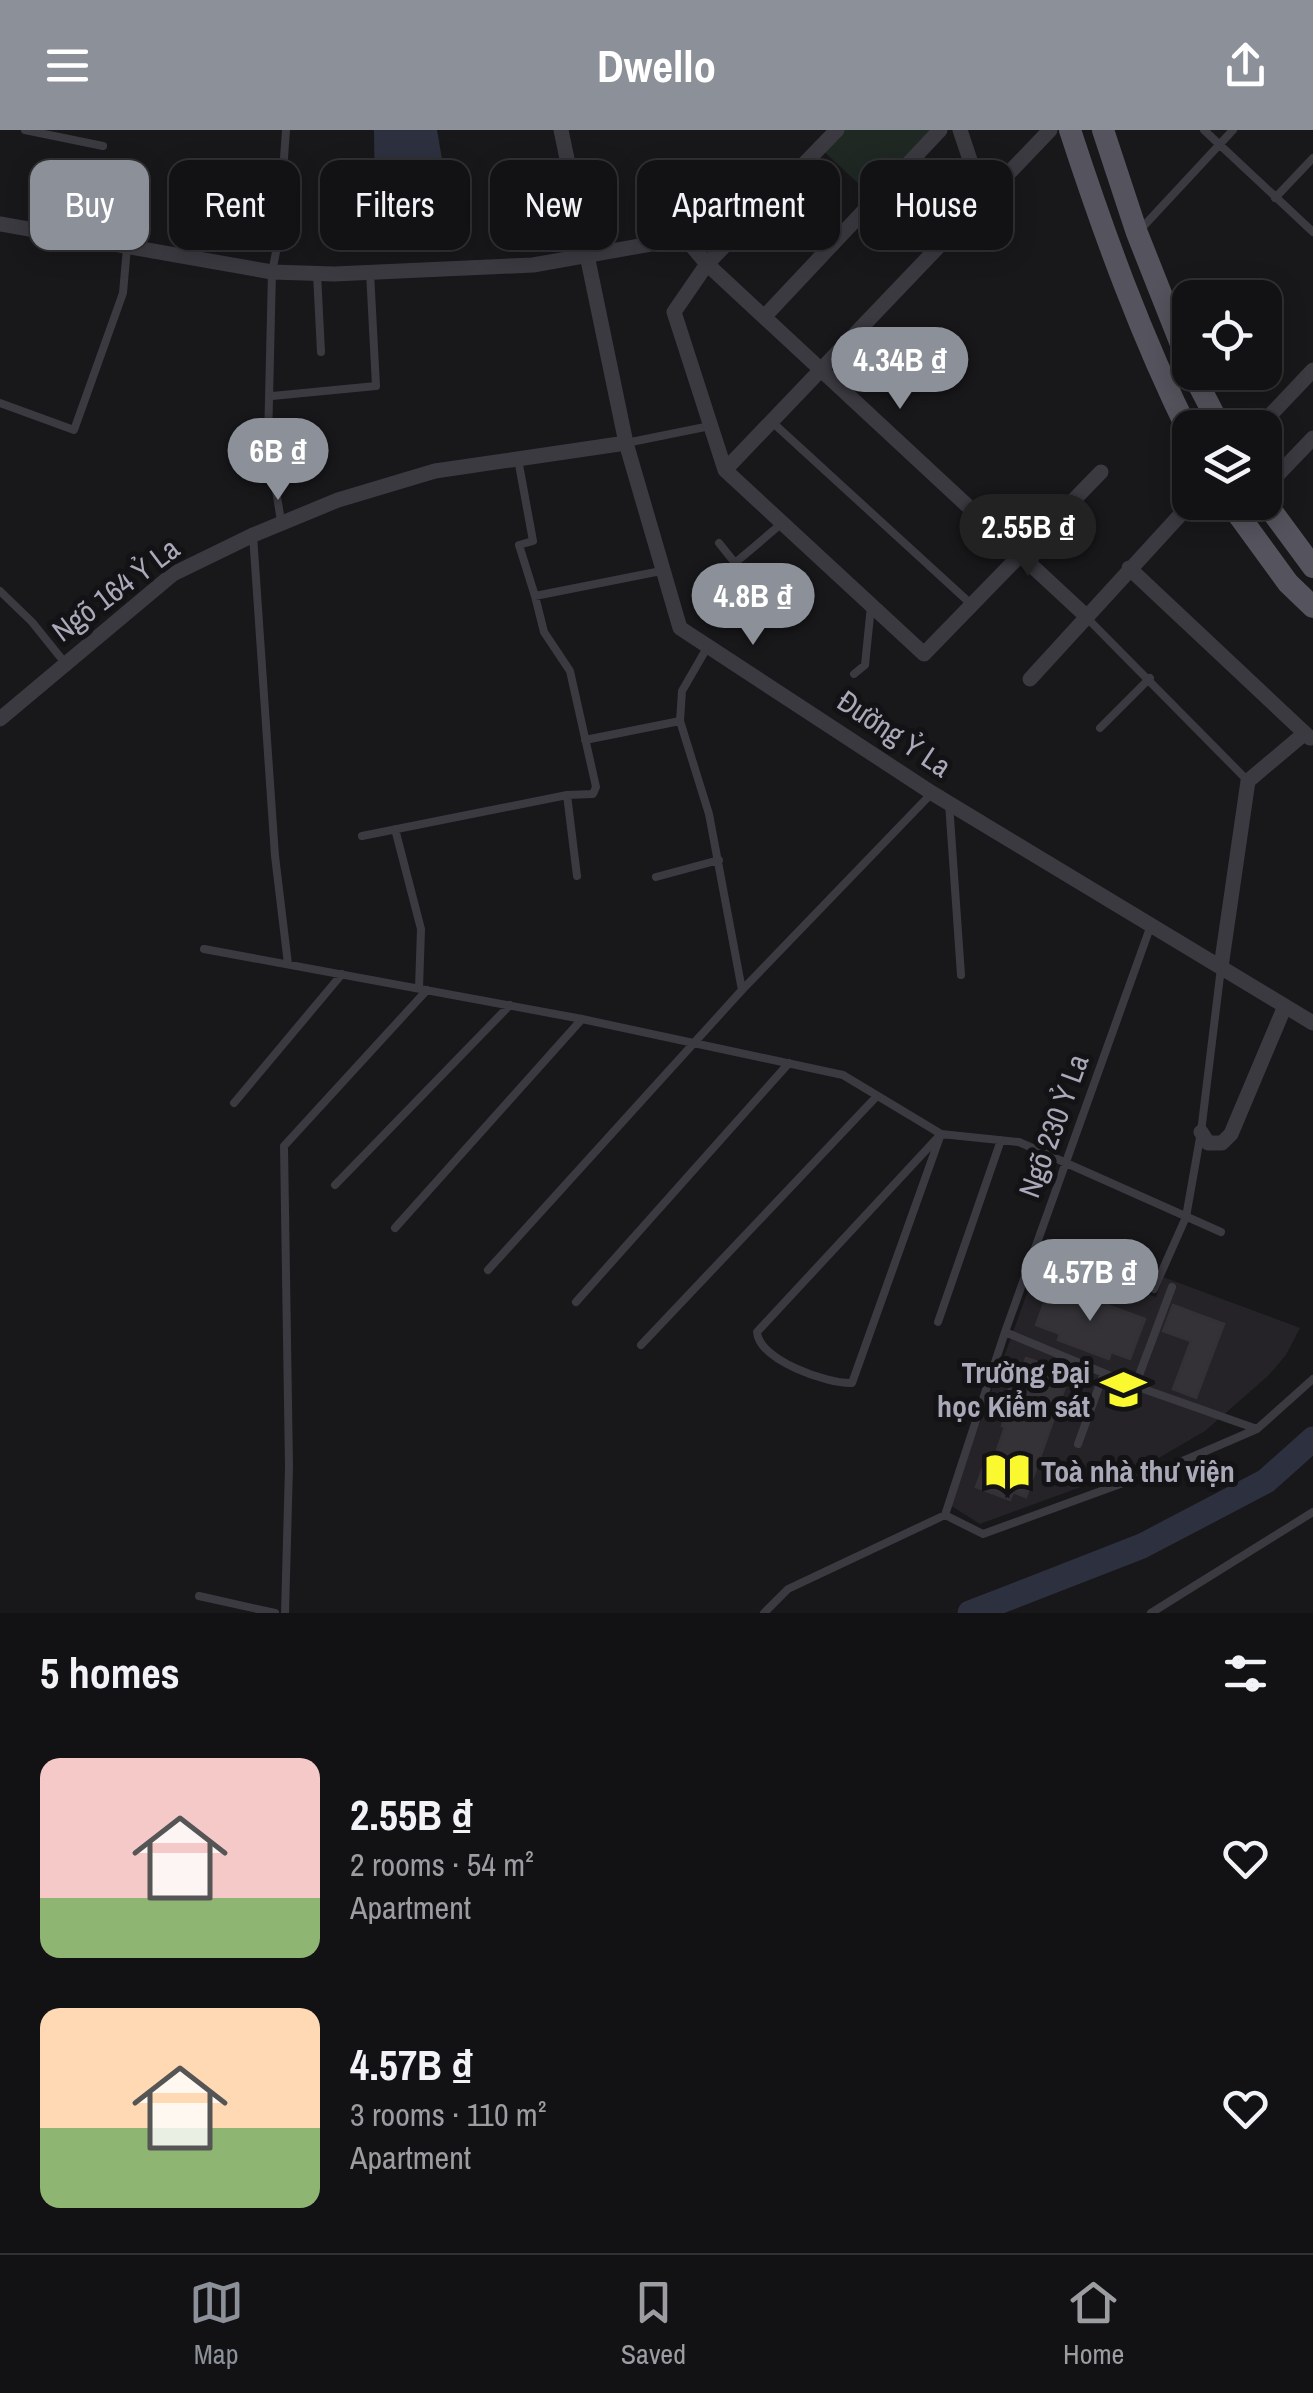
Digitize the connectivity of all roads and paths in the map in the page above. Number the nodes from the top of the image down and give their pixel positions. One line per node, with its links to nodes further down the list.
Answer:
1 (24, 130): 12 (lane)
2 (286, 130): 28 (lane)
3 (561, 130): 26 (street, Đường Ỷ La)
4 (836, 130): 27 (street)
5 (940, 130): 31 (street)
6 (960, 130): 15 (street)
7 (1050, 130): 16 (street)
8 (1070, 130): 22 (main road)
9 (1103, 130): 21 (main road)
10 (1204, 130): 13 (lane)
11 (1232, 130): 13 (lane)
12 (103, 146)
13 (1218, 146): 17 (lane); 21 (lane)
14 (1313, 158): 17 (lane)
15 (970, 160)
16 (1013, 168)
17 (1276, 198): 20 (lane)
18 (0, 224): 19 (street)
19 (30, 229)
20 (1313, 232)
21 (1138, 233): 22 (main road); 32 (main road)
22 (1107, 243): 38 (main road)
23 (127, 250): 37 (lane)
24 (144, 250): 28 (street)
25 (934, 250): 34 (street)
26 (590, 257): 27 (street); 29 (street); 43 (street, Đường Ỷ La)
27 (707, 264): 31 (street); 41 (street)
28 (272, 272): 30 (street); 36 (lane)
29 (370, 272): 30 (street); 36 (lane)
30 (317, 274): 33 (lane)
31 (764, 317): 34 (street)
32 (1172, 321)
33 (320, 352)
34 (821, 369): 40 (street); 55 (street)
35 (1313, 370): 39 (street)
36 (272, 396): 52 (lane)
37 (0, 403)
38 (1178, 410)
39 (1275, 410)
40 (771, 422): 45 (street); 61 (lane)
41 (711, 426): 43 (lane); 45 (street)
42 (1313, 438): 46 (street)
43 (626, 443): 44 (street, Ngõ 164 Ỷ La); 58 (street, Đường Ỷ La)
44 (518, 458): 52 (street, Ngõ 164 Ỷ La); 60 (lane)
45 (724, 470): 51 (street)
46 (1282, 470)
47 (1101, 472): 55 (street)
48 (1175, 520): 57 (street)
49 (1241, 520): 63 (main road)
50 (1278, 520): 56 (main road)
51 (782, 523): 54 (lane); 62 (street)
52 (282, 526): 53 (street, Ngõ 164 Ỷ La)
53 (252, 535): 66 (street, Ngõ 164 Ỷ La); 86 (lane)
54 (719, 543)
55 (1020, 555): 61 (street); 64 (street)
56 (1313, 567)
57 (1129, 568): 64 (street); 73 (street)
58 (661, 571): 60 (lane); 65 (street, Đường Ỷ La)
59 (0, 592): 66 (lane)
60 (536, 596): 74 (lane)
61 (972, 604): 62 (street)
62 (871, 606): 67 (lane)
63 (1313, 608)
64 (1085, 615): 68 (lane); 69 (street)
65 (708, 646): 71 (lane); 76 (street, Đường Ỷ La)
66 (65, 663): 70 (street, Ngõ 164 Ỷ La)
67 (854, 674)
68 (1150, 678): 72 (lane); 75 (lane)
69 (1030, 680)
70 (3, 713)
71 (680, 721): 74 (lane); 81 (lane)
72 (1100, 728)
73 (1309, 737): 75 (street)
74 (585, 740): 77 (lane)
75 (1248, 781): 87 (street)
76 (932, 793): 78 (street, Đường Ỷ La); 91 (lane)
77 (568, 795): 79 (lane); 82 (lane)
78 (950, 803): 84 (street, Đường Ỷ La); 89 (lane)
79 (394, 829): 80 (lane); 90 (lane)
80 (362, 836)
81 (719, 860): 83 (lane); 91 (lane)
82 (577, 876)
83 (656, 877)
84 (1152, 924): 87 (street, Đường Ỷ La); 103 (lane, Ngõ 230 Ỷ La)
85 (204, 950): 86 (lane)
86 (288, 964): 88 (lane)
87 (1222, 967): 93 (street, Đường Ỷ La); 100 (lane)
88 (342, 974): 90 (lane); 99 (lane)
89 (961, 976)
90 (424, 989): 92 (lane); 124 (lane)
91 (742, 990): 96 (lane)
92 (510, 1005): 94 (lane); 104 (lane)
93 (1286, 1006): 95 (street, Đường Ỷ La); 100 (street)
94 (582, 1019): 96 (lane); 106 (lane)
95 (1313, 1023)
96 (693, 1042): 97 (lane); 108 (lane)
97 (789, 1063): 98 (lane); 111 (lane)
98 (878, 1096): 101 (lane); 114 (lane)
99 (234, 1104)
100 (1202, 1132): 105 (lane)
101 (941, 1134): 101 (lane); 102 (lane)
102 (1001, 1140): 103 (lane); 112 (lane)
103 (1064, 1162): 105 (lane); 113 (lane, Ngõ 230 Ỷ La)
104 (335, 1185)
105 (1186, 1217): 107 (lane); 110 (lane)
106 (395, 1228)
107 (1221, 1232)
108 (488, 1270)
109 (1172, 1287): 117 (lane)
110 (1154, 1289)
111 (576, 1302)
112 (938, 1322)
113 (1004, 1332): 115 (lane); 121 (lane, Ngõ 230 Ỷ La)
114 (641, 1345)
115 (1104, 1373): 117 (lane); 119 (lane)
116 (1313, 1379): 118 (lane)
117 (1135, 1386): 118 (lane)
118 (1257, 1429): 121 (lane)
119 (1078, 1444)
120 (1313, 1512): 126 (lane)
121 (945, 1515): 125 (lane)
122 (199, 1596): 123 (lane)
123 (275, 1613)
124 (285, 1613)
125 (764, 1613)
126 (1151, 1613)

